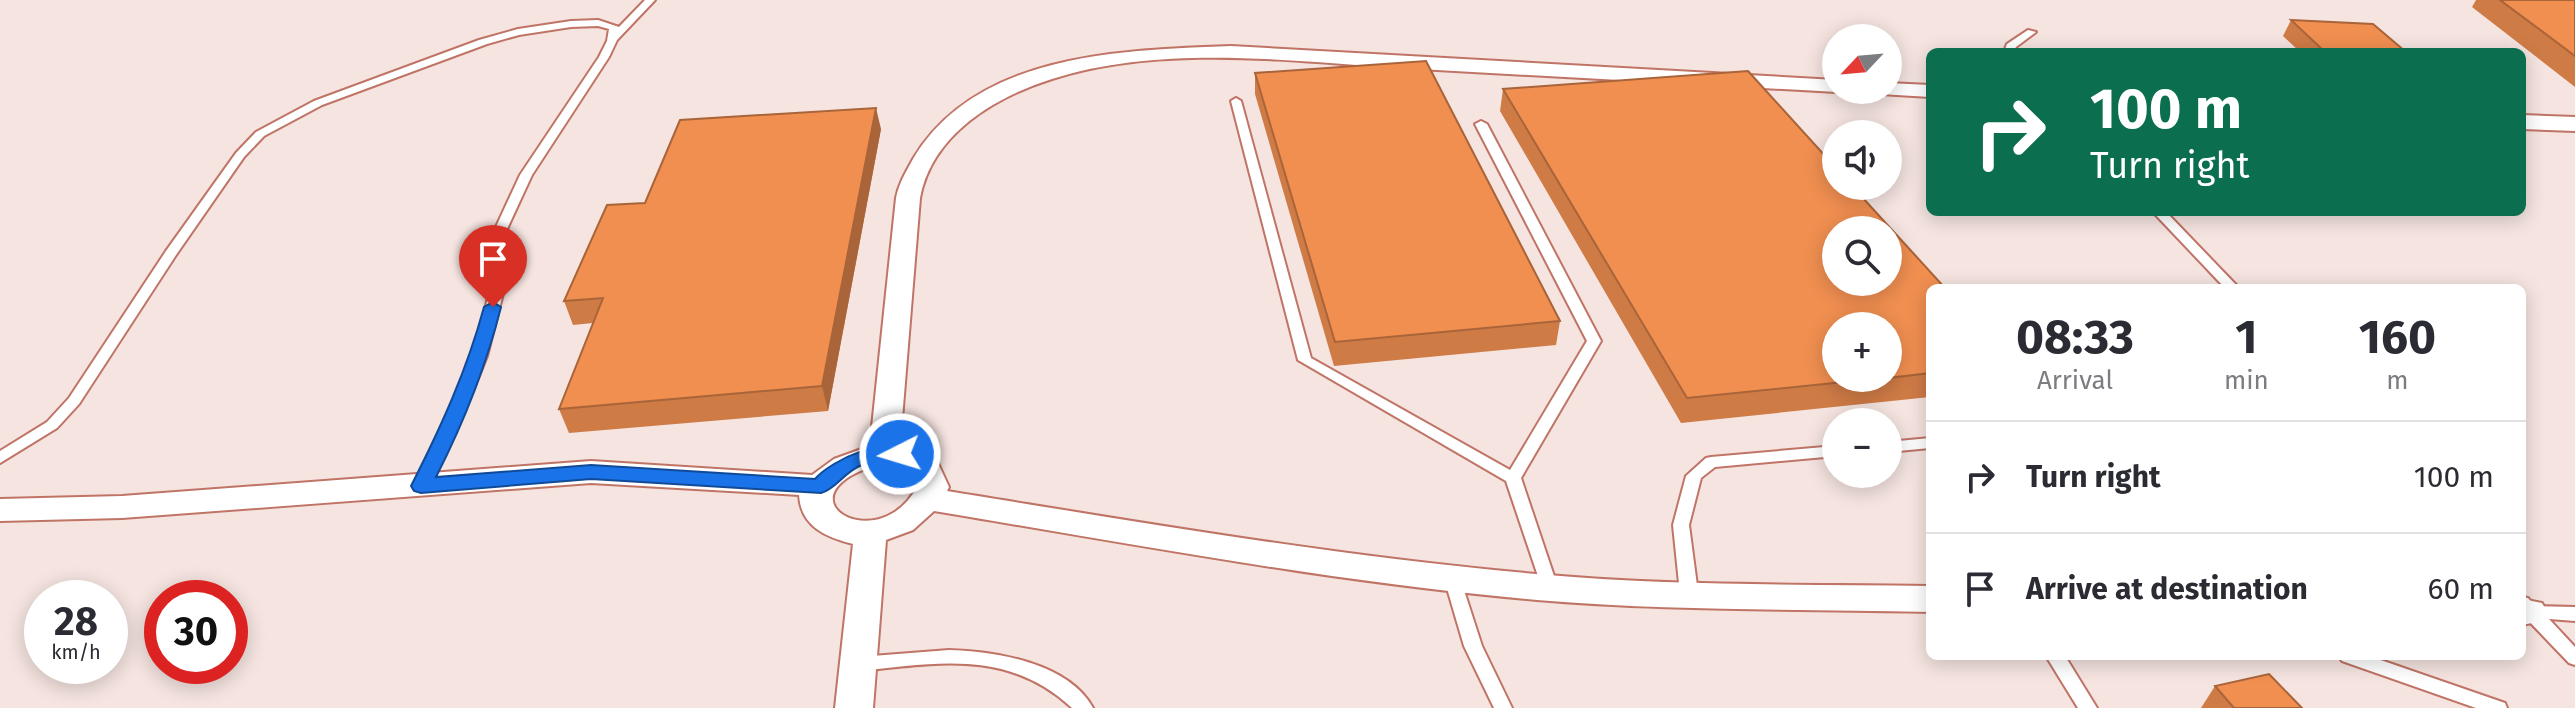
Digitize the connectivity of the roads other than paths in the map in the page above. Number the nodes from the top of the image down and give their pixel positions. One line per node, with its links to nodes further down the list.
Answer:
1 (650, 0): 3 (lane)
2 (2031, 32): 4 (lane)
3 (612, 41): 18 (lane); 20 (lane)
4 (2010, 48)
5 (1822, 85): 17 (street)
6 (1902, 90): 7 (street)
7 (1926, 91)
8 (1236, 101): 19 (lane)
9 (2526, 122): 11 (street)
10 (1481, 124): 19 (lane)
11 (2575, 124)
12 (2163, 216): 13 (lane)
13 (2228, 284)
14 (1926, 443): 15 (lane)
15 (1902, 446)
16 (1822, 452): 27 (lane)
17 (884, 453): 21 (street); 22 (street)
18 (0, 458)
19 (1513, 478): 26 (lane)
20 (421, 486): 21 (street); 23 (street)
21 (821, 486): 24 (street)
22 (928, 499): 24 (street); 25 (street)
23 (0, 510)
24 (871, 531): 35 (street)
25 (1452, 578): 26 (street); 38 (lane)
26 (1550, 588): 27 (street)
27 (1689, 593): 28 (street)
28 (1926, 599)
29 (2526, 609): 31 (lane)
30 (2526, 610): 32 (lane)
31 (2575, 614)
32 (2575, 658)
33 (2058, 660): 39 (lane)
34 (2360, 660): 40 (lane)
35 (858, 664): 36 (street); 37 (lane)
36 (854, 708)
37 (1084, 708)
38 (1503, 708)
39 (2088, 708)
40 (2498, 708)

